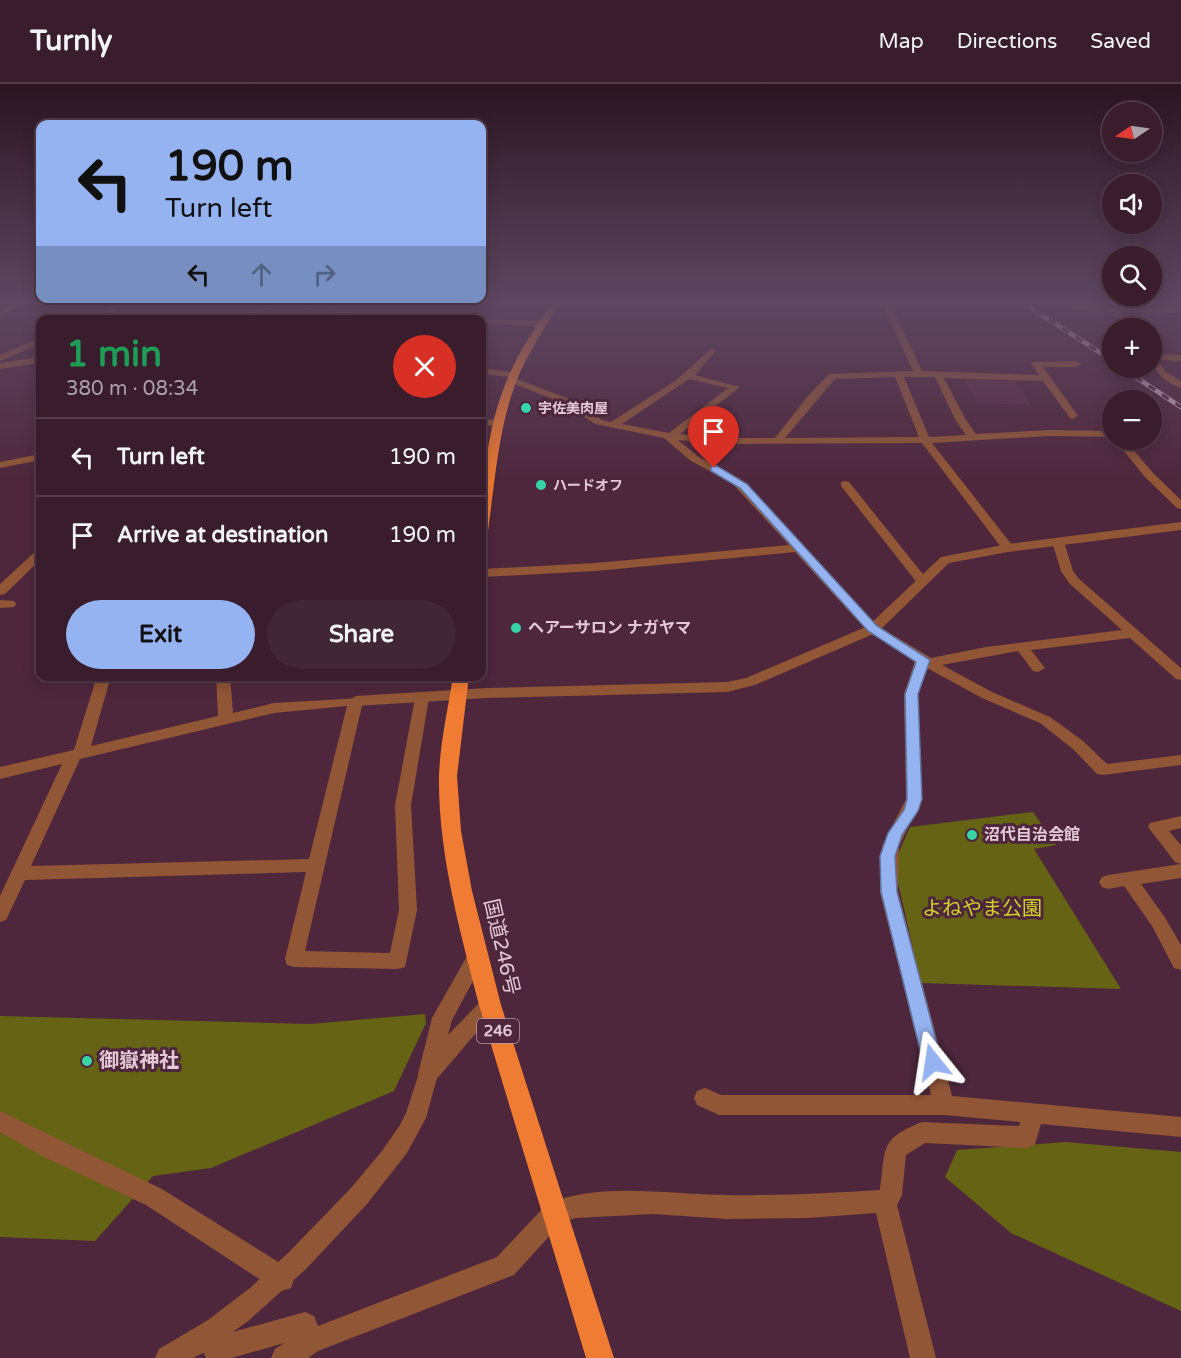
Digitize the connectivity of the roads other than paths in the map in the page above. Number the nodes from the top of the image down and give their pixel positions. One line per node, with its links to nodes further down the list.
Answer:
1 (30, 361): 6 (street)
2 (522, 361): 13 (highway)
3 (705, 361): 11 (street)
4 (913, 361): 9 (street)
5 (1076, 364): 14 (street)
6 (0, 366)
7 (1162, 371): 15 (street)
8 (486, 372): 13 (street)
9 (919, 374): 10 (street); 12 (street)
10 (938, 375): 14 (street); 22 (street)
11 (687, 376): 19 (street); 21 (street)
12 (899, 376): 23 (street); 24 (street)
13 (513, 378): 18 (highway); 19 (street)
14 (1045, 378): 16 (street)
15 (1181, 385)
16 (1073, 416)
17 (486, 422): 18 (street)
18 (498, 423): 29 (highway)
19 (611, 426): 21 (street)
20 (1102, 434): 22 (street)
21 (670, 435): 23 (street); 33 (street)
22 (973, 437): 24 (street)
23 (779, 439): 24 (street)
24 (925, 440): 34 (street)
25 (1129, 450): 30 (street)
26 (36, 458): 27 (street)
27 (0, 465)
28 (845, 484): 37 (street)
29 (486, 504)
30 (1181, 506)
31 (1181, 526): 32 (street)
32 (1058, 542): 34 (street); 40 (street)
33 (799, 548): 36 (street); 39 (street)
34 (1008, 548): 37 (street)
35 (36, 558): 38 (street)
36 (486, 573)
37 (922, 582): 39 (street)
38 (0, 591)
39 (873, 629): 42 (street); 47 (street)
40 (1134, 633): 41 (street); 44 (street)
41 (1022, 647): 42 (street); 43 (street)
42 (926, 662): 52 (street); 67 (street)
43 (1038, 668)
44 (1181, 676)
45 (102, 681): 51 (street)
46 (223, 681): 50 (street)
47 (459, 686): 48 (street); 62 (highway, 国道246号 / 246)
48 (422, 698): 49 (street); 56 (street)
49 (356, 701): 50 (street); 56 (street)
50 (226, 718): 51 (street)
51 (78, 754): 53 (street); 58 (street)
52 (1181, 760)
53 (0, 773)
54 (1181, 822): 55 (street)
55 (1181, 857)
56 (316, 865): 58 (street)
57 (1181, 871): 59 (street)
58 (19, 873): 61 (street)
59 (1128, 879): 60 (street); 63 (street)
60 (1107, 882)
61 (0, 915)
62 (477, 957): 64 (highway, 国道246号 / 246); 65 (street)
63 (1181, 962)
64 (490, 1005): 65 (street); 72 (highway, 国道246号 / 246)
65 (428, 1074): 73 (street)
66 (705, 1098): 67 (street)
67 (944, 1105): 68 (street)
68 (1034, 1112): 70 (street); 71 (street)
69 (0, 1121): 73 (street)
70 (1181, 1127)
71 (885, 1200): 72 (street); 79 (street)
72 (555, 1212): 75 (street); 78 (highway, 国道246号 / 246)
73 (282, 1279): 74 (street)
74 (210, 1336): 75 (street); 76 (street)
75 (310, 1342): 77 (street)
76 (168, 1358)
77 (284, 1358)
78 (600, 1358)
79 (923, 1358)

